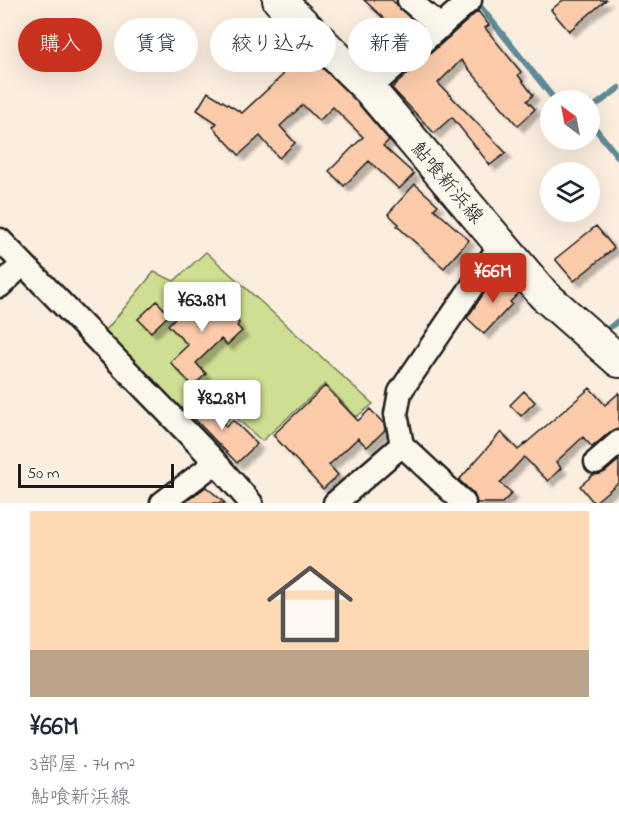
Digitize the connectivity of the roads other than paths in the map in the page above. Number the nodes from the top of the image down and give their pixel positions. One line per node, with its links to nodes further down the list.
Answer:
1 (279, 0): 5 (main road, 鮎喰新浜線)
2 (410, 0): 4 (street)
3 (470, 0): 4 (street)
4 (441, 27): 5 (street)
5 (369, 89): 7 (main road, 鮎喰新浜線)
6 (0, 240): 8 (street)
7 (501, 244): 10 (main road, 鮎喰新浜線); 12 (street)
8 (22, 265): 9 (street); 14 (street)
9 (0, 286)
10 (619, 361)
11 (619, 442): 13 (street)
12 (402, 445): 17 (street); 18 (street)
13 (596, 462)
14 (215, 463): 15 (street); 16 (street)
15 (244, 501)
16 (162, 503)
17 (335, 503)
18 (464, 503)

